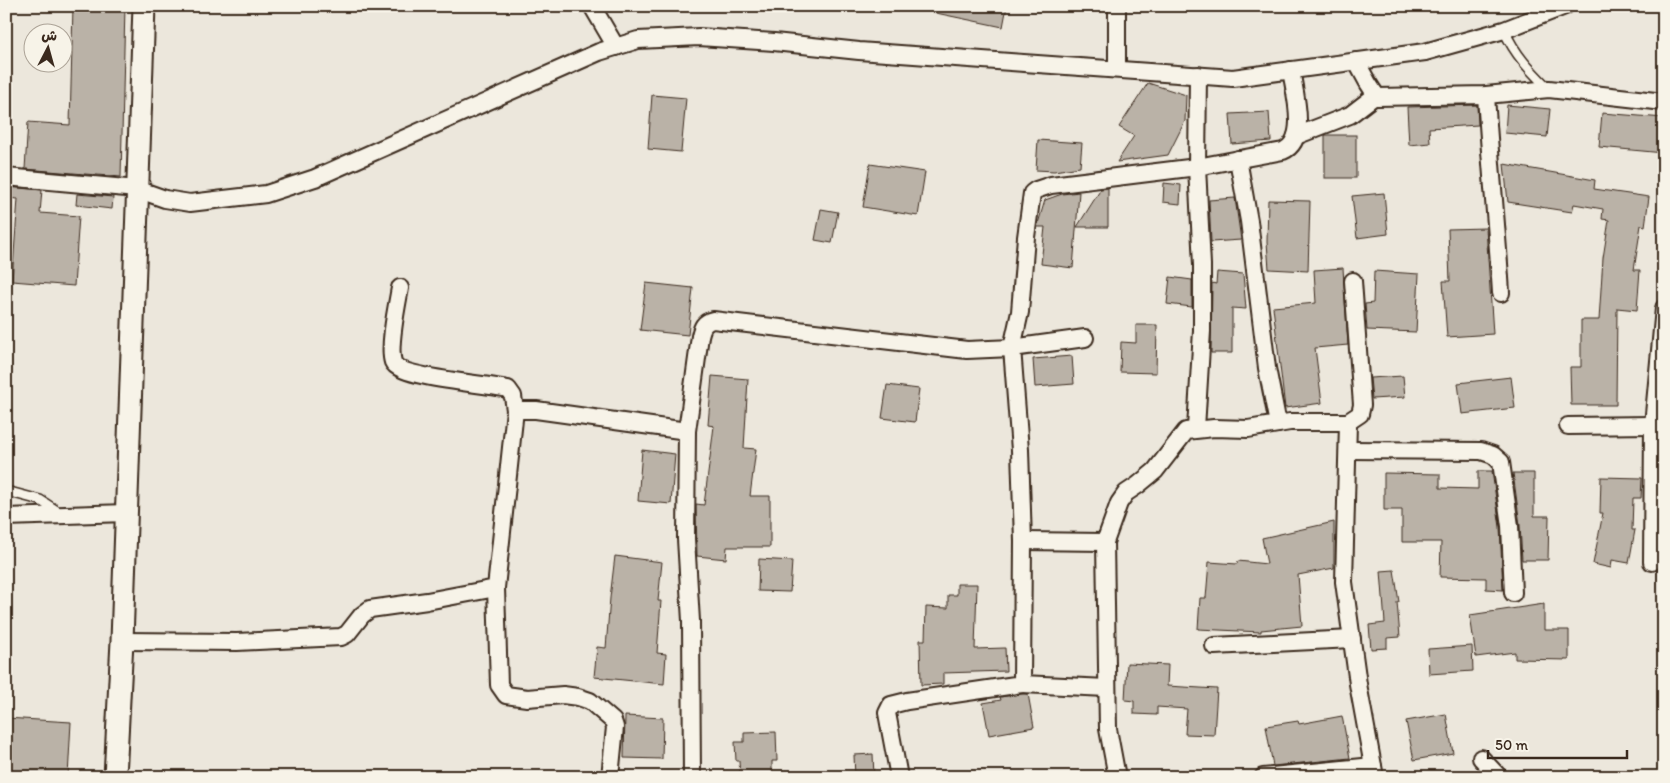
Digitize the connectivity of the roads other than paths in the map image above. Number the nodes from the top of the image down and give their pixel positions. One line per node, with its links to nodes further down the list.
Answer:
1 (144, 6): 19 (street)
2 (592, 6): 6 (street)
3 (1117, 6): 8 (street)
4 (1565, 6): 5 (street)
5 (1504, 30): 7 (street); 11 (lane)
6 (616, 47): 8 (street); 19 (street)
7 (1356, 61): 9 (street); 12 (street)
8 (1117, 69): 10 (street)
9 (1291, 70): 10 (street); 15 (street)
10 (1198, 75): 17 (street)
11 (1548, 89): 13 (street); 14 (street)
12 (1376, 95): 13 (street); 15 (street)
13 (1486, 95): 22 (street)
14 (1664, 102)
15 (1296, 136): 16 (street)
16 (1238, 159): 17 (street); 28 (street)
17 (1198, 167): 25 (street); 31 (street)
18 (6, 177): 19 (street)
19 (137, 189): 35 (street)
20 (1353, 281): 27 (street)
21 (400, 288): 26 (street)
22 (1501, 293)
23 (1664, 308): 29 (street)
24 (1084, 338): 25 (street)
25 (1012, 348): 32 (street); 38 (street)
26 (515, 410): 32 (street); 41 (street)
27 (1348, 422): 28 (street); 33 (street)
28 (1278, 424): 31 (street)
29 (1653, 425): 30 (street); 40 (street)
30 (1568, 426)
31 (1196, 428): 39 (street)
32 (688, 431): 53 (street)
33 (1348, 450): 42 (street); 43 (street)
34 (6, 491): 36 (lane)
35 (126, 513): 36 (street); 44 (street)
36 (64, 516): 37 (street)
37 (6, 517)
38 (1023, 541): 39 (street); 46 (street)
39 (1105, 542): 47 (street)
40 (1652, 562)
41 (496, 588): 44 (street); 52 (street)
42 (1513, 593)
43 (1352, 639): 45 (street); 50 (street)
44 (122, 641): 51 (street)
45 (1214, 646)
46 (1022, 684): 47 (street); 54 (street)
47 (1107, 688): 49 (street)
48 (1481, 758): 57 (street)
49 (1116, 769): 55 (street)
50 (1374, 771): 56 (street)
51 (114, 777)
52 (610, 777)
53 (692, 777)
54 (899, 777)
55 (1131, 777)
56 (1263, 777)
57 (1499, 777)

